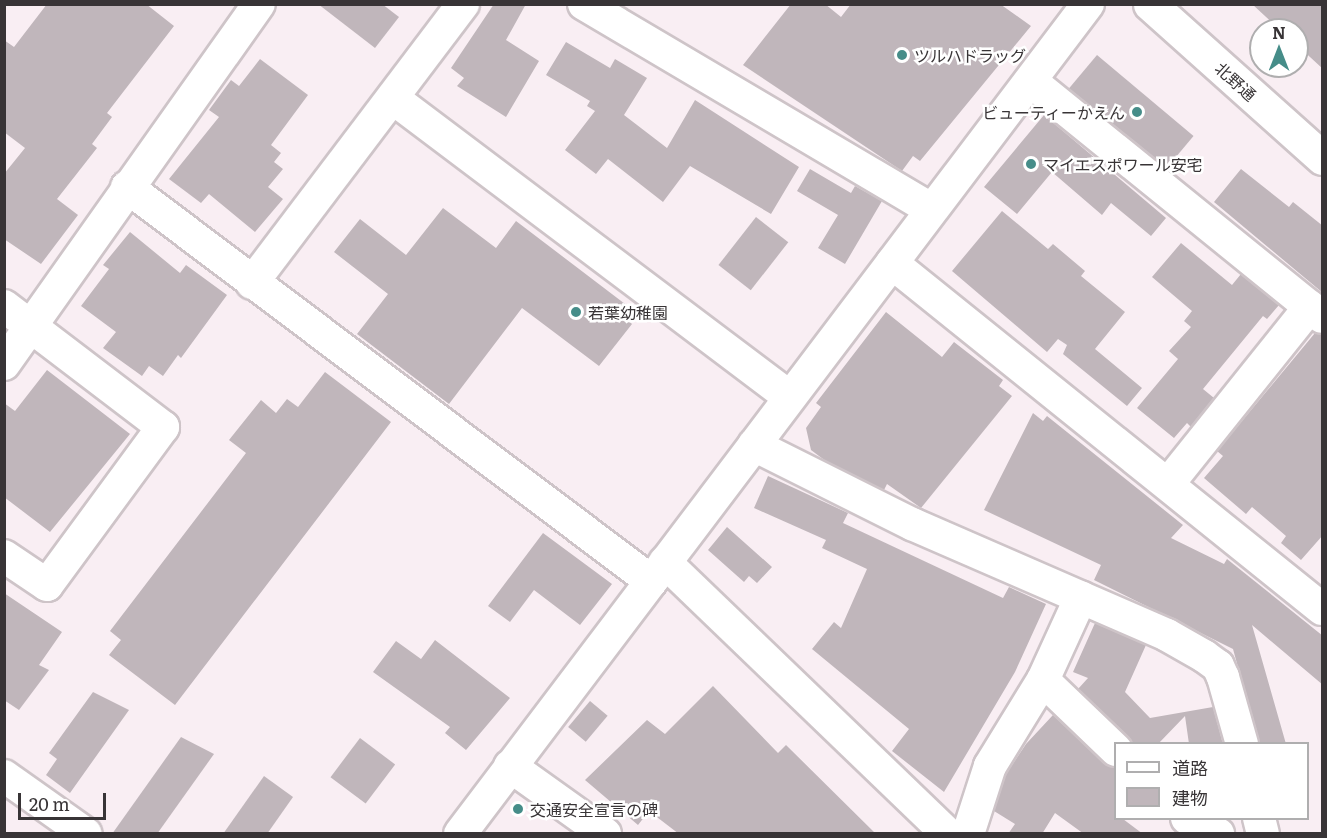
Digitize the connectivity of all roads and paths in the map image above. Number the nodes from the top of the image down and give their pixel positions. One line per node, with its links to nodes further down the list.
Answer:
1 (259, 4): 9 (street)
2 (464, 4): 7 (street)
3 (584, 4): 10 (street)
4 (1088, 4): 6 (street)
5 (1150, 4): 8 (street, 北野通)
6 (1032, 82): 10 (street); 14 (street)
7 (394, 99): 12 (street); 17 (street)
8 (1322, 156)
9 (127, 187): 12 (street); 15 (street)
10 (930, 209): 11 (street)
11 (892, 263): 17 (street); 19 (street)
12 (252, 283): 21 (street)
13 (4, 306): 15 (street)
14 (1316, 312): 19 (street)
15 (30, 326): 16 (street); 20 (street)
16 (4, 364)
17 (789, 397): 18 (street)
18 (754, 445): 21 (street); 22 (street)
19 (1168, 484): 23 (street)
20 (4, 556)
21 (658, 572): 27 (street); 33 (street)
22 (1081, 597): 24 (street); 25 (street)
23 (1323, 609)
24 (1043, 680): 26 (street); 34 (street)
25 (1242, 742)
26 (1114, 748)
27 (510, 766): 31 (street); 32 (street)
28 (4, 776): 30 (street)
29 (1189, 820): 35 (street)
30 (86, 834)
31 (460, 834)
32 (605, 834)
33 (948, 834)
34 (968, 834)
35 (1218, 834)

